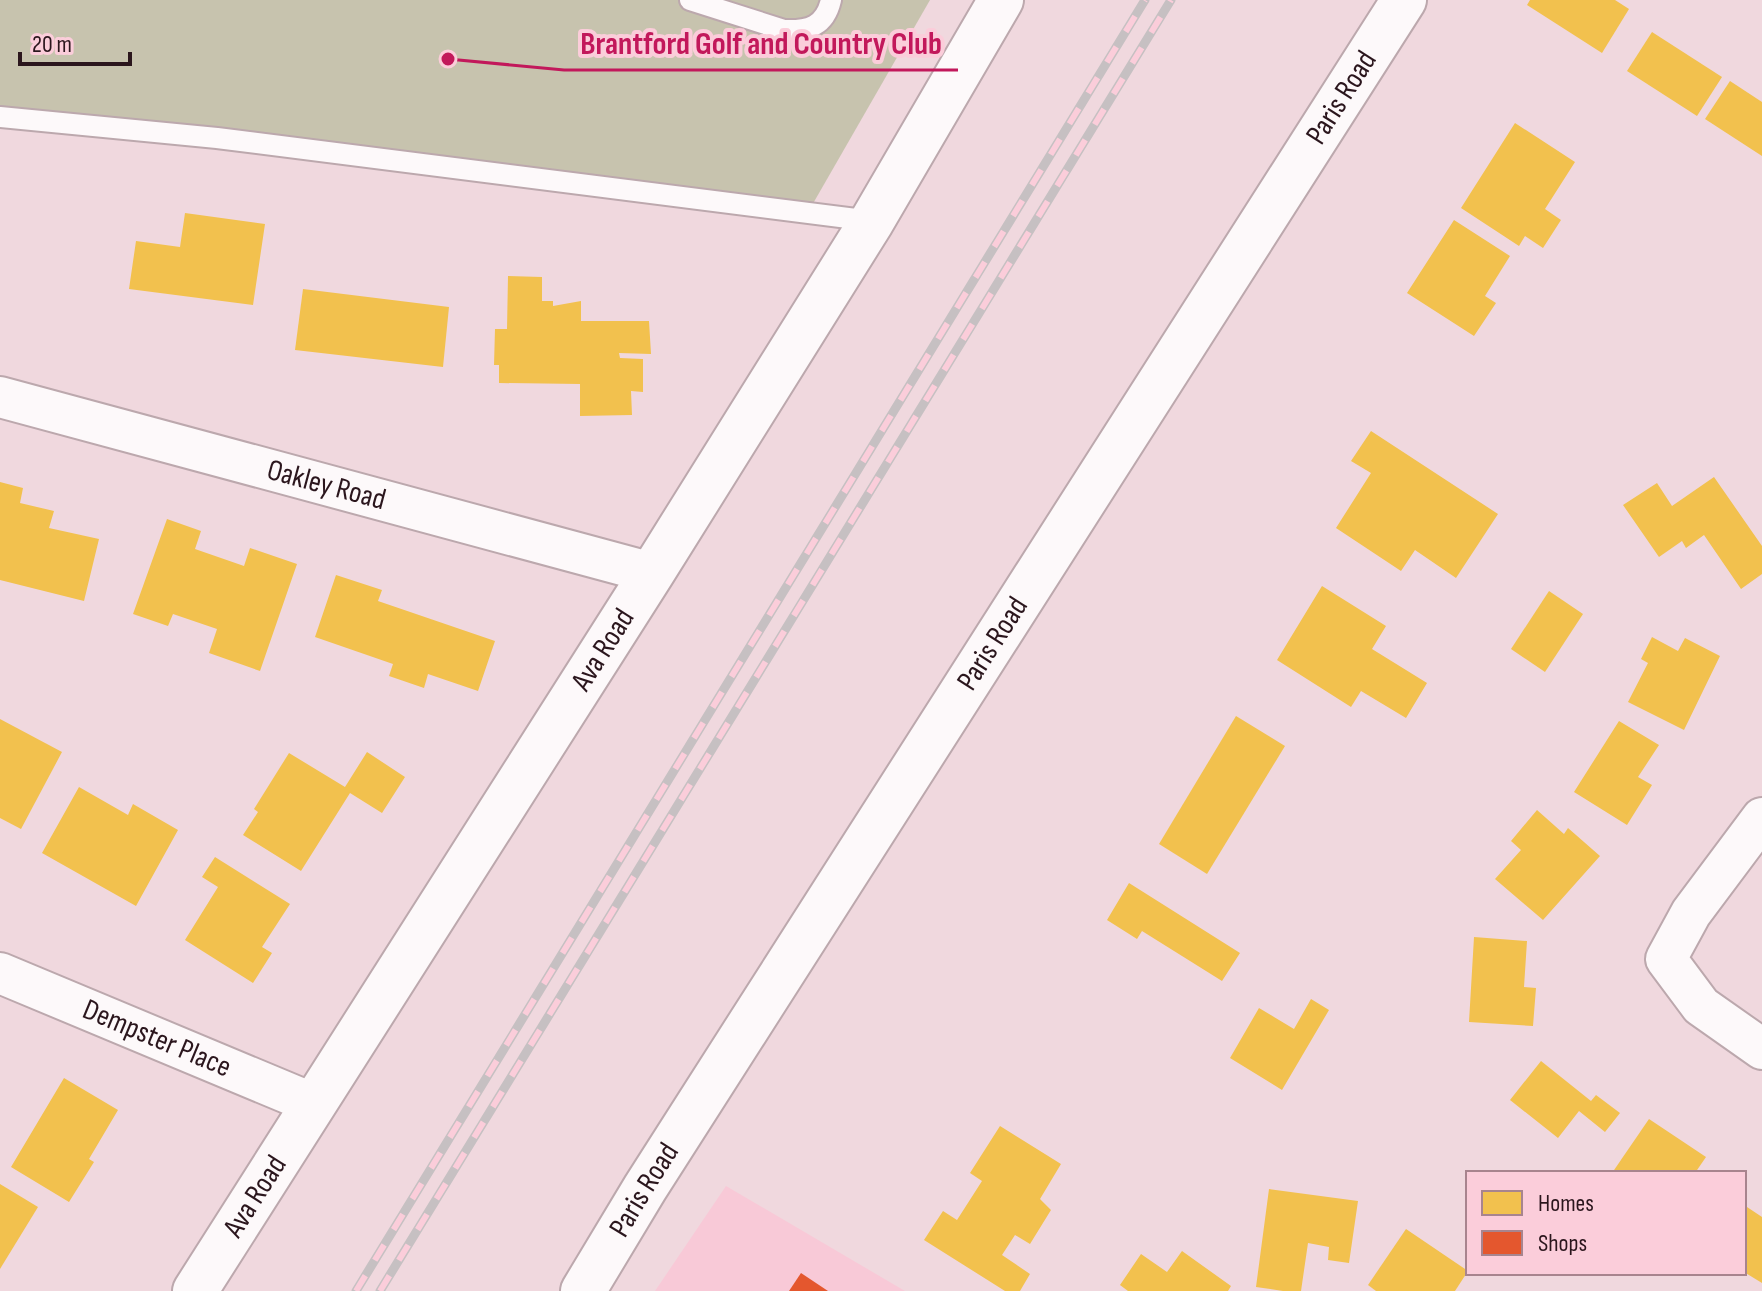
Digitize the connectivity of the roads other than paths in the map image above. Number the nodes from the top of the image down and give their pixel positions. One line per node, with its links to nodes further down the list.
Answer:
1 (690, 0): 2 (lane)
2 (831, 0)
3 (1001, 0): 6 (street, Ava Road)
4 (1404, 0): 14 (street, Paris Road)
5 (0, 117): 6 (lane)
6 (872, 221): 8 (street, Ava Road)
7 (0, 397): 8 (street, Oakley Road)
8 (652, 573): 12 (street, Ava Road)
9 (1762, 818): 11 (street)
10 (0, 973): 12 (street, Dempster Place)
11 (1762, 1049)
12 (314, 1104): 13 (street, Ava Road)
13 (195, 1291)
14 (583, 1291)

